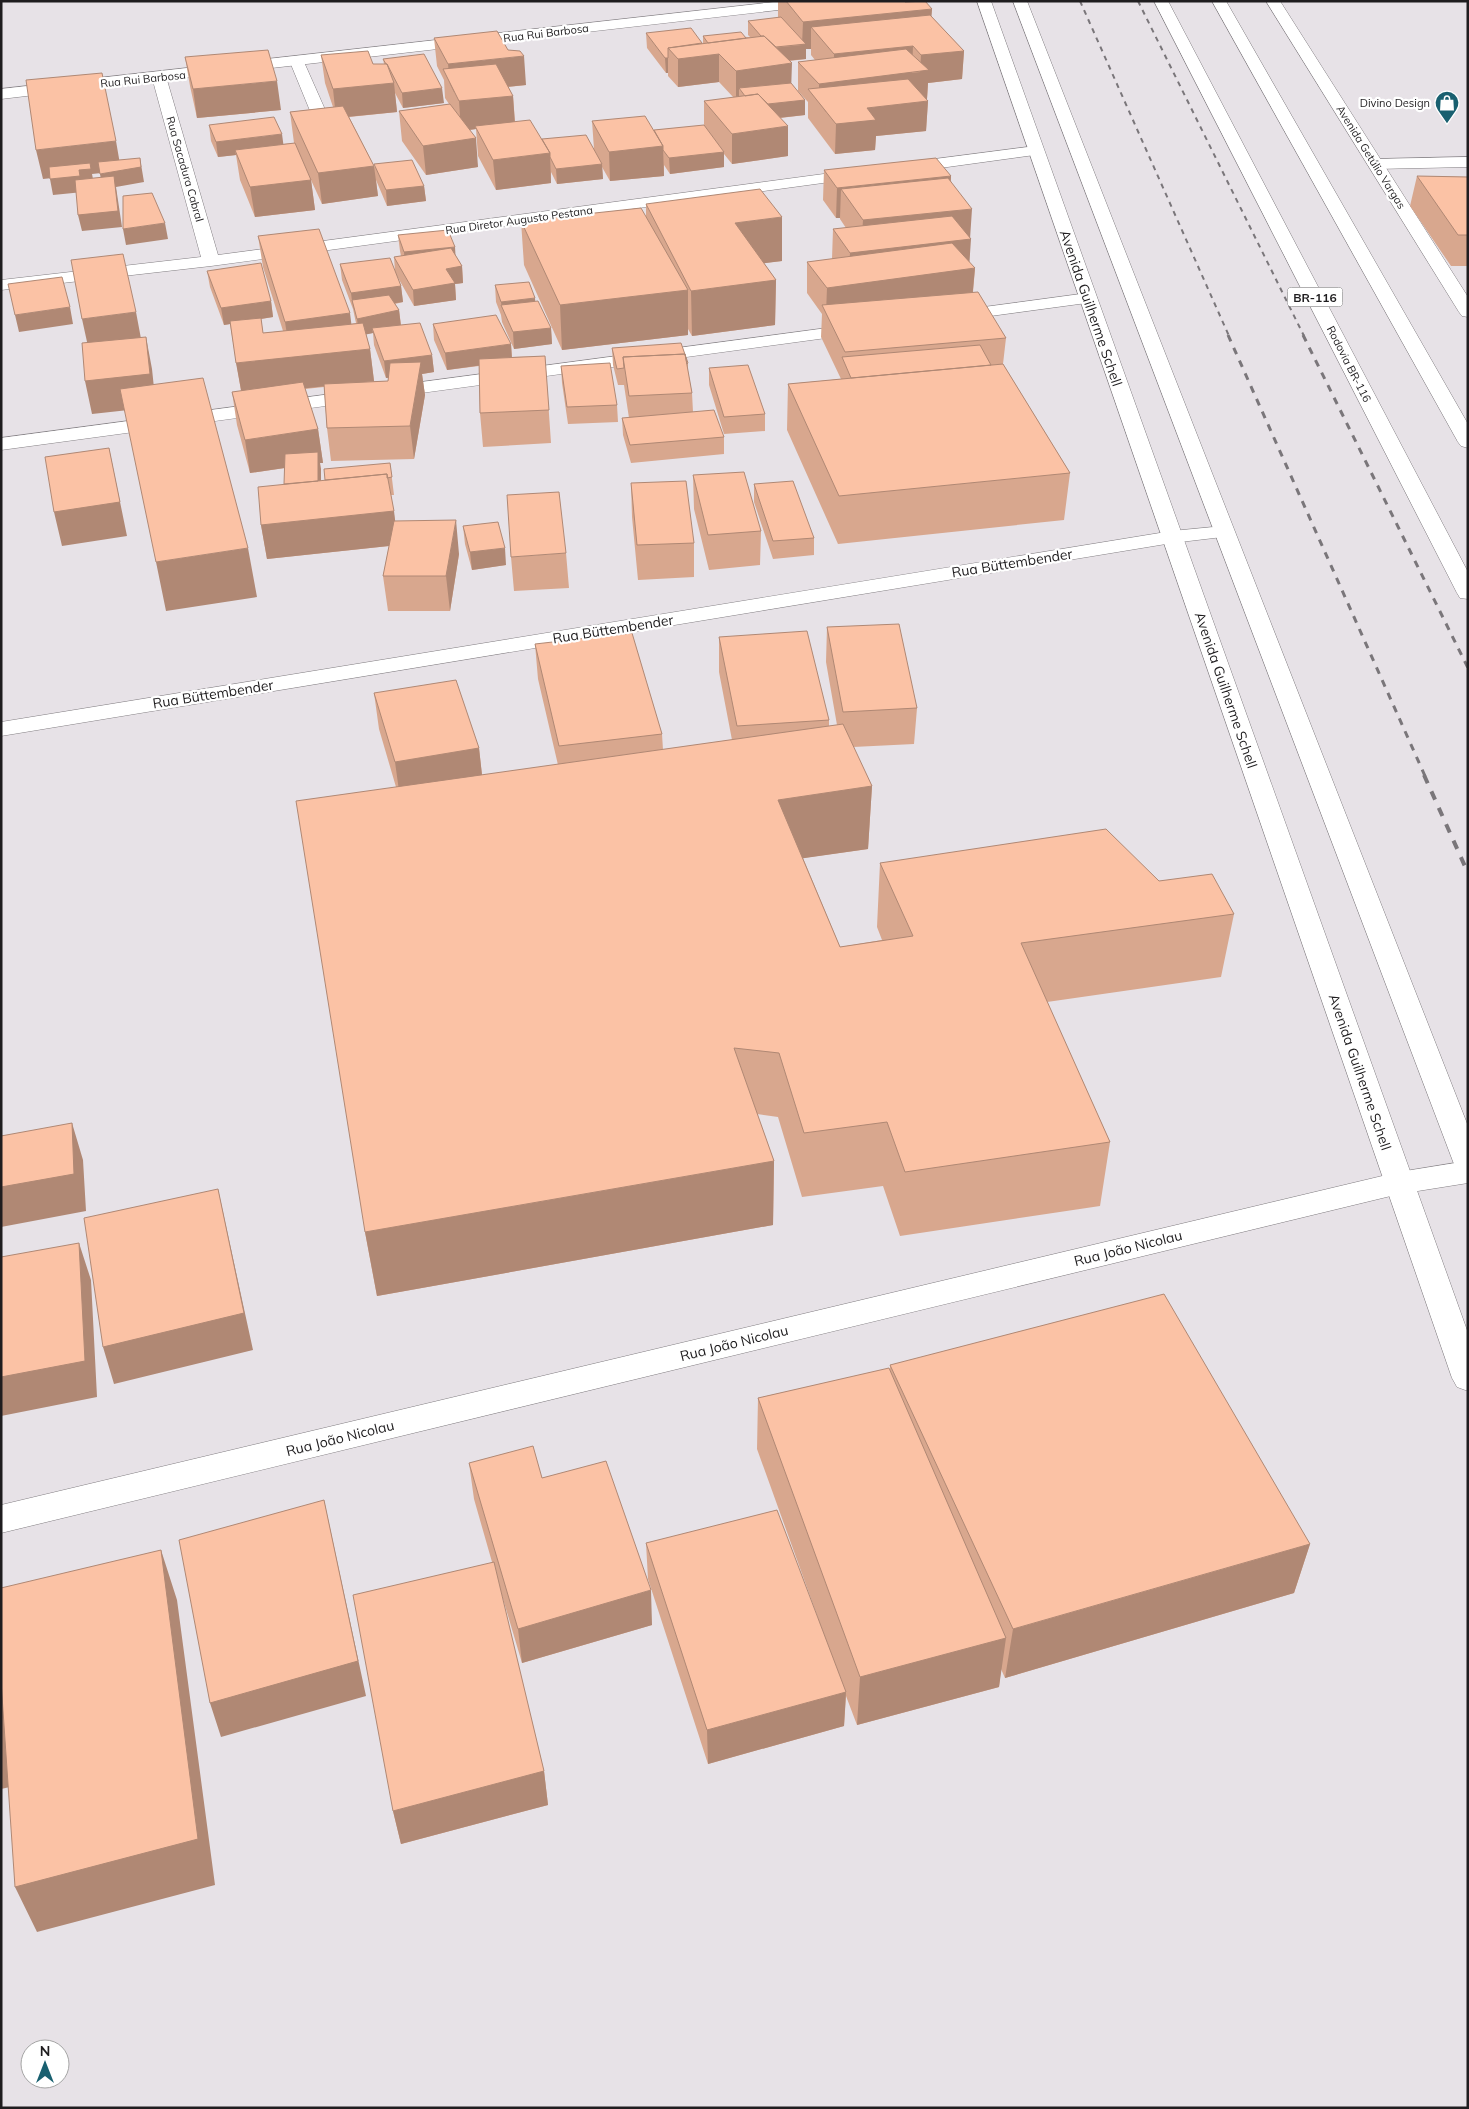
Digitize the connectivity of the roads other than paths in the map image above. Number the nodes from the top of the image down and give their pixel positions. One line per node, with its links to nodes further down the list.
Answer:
1 (822, 1): 7 (main road, Rua Rui Barbosa)
2 (984, 1): 11 (main road, Avenida Guilherme Schell)
3 (1020, 1): 22 (main road)
4 (1161, 1): 24 (main road, Rodovia BR-116 / BR-116)
5 (1219, 1): 20 (main road)
6 (1273, 1): 13 (main road, Avenida Getúlio Vargas)
7 (296, 62): 8 (main road, Rua Rui Barbosa); 10 (main road)
8 (159, 77): 9 (main road, Rua Rui Barbosa); 14 (main road, Rua Sacadura Cabral)
9 (1, 94)
10 (323, 123)
11 (1036, 151): 14 (main road, Rua Diretor Augusto Pestana); 16 (main road, Avenida Guilherme Schell)
12 (1468, 162): 13 (main road)
13 (1375, 164): 17 (main road, Avenida Getúlio Vargas)
14 (211, 261): 15 (main road, Rua Diretor Augusto Pestana)
15 (1, 285)
16 (1088, 298): 18 (main road); 23 (main road, Avenida Guilherme Schell)
17 (1468, 312)
18 (940, 318)
19 (871, 327): 21 (main road)
20 (1468, 442)
21 (1, 444)
22 (1224, 532): 23 (main road, Rua Büttembender); 26 (main road)
23 (1172, 537): 25 (main road, Rua Büttembender); 28 (main road, Avenida Guilherme Schell)
24 (1468, 594)
25 (1, 728)
26 (1468, 1164)
27 (1468, 1172): 28 (main road, Rua João Nicolau)
28 (1399, 1183): 29 (main road, Avenida Guilherme Schell); 30 (main road, Rua João Nicolau)
29 (1468, 1378)
30 (1, 1519)

